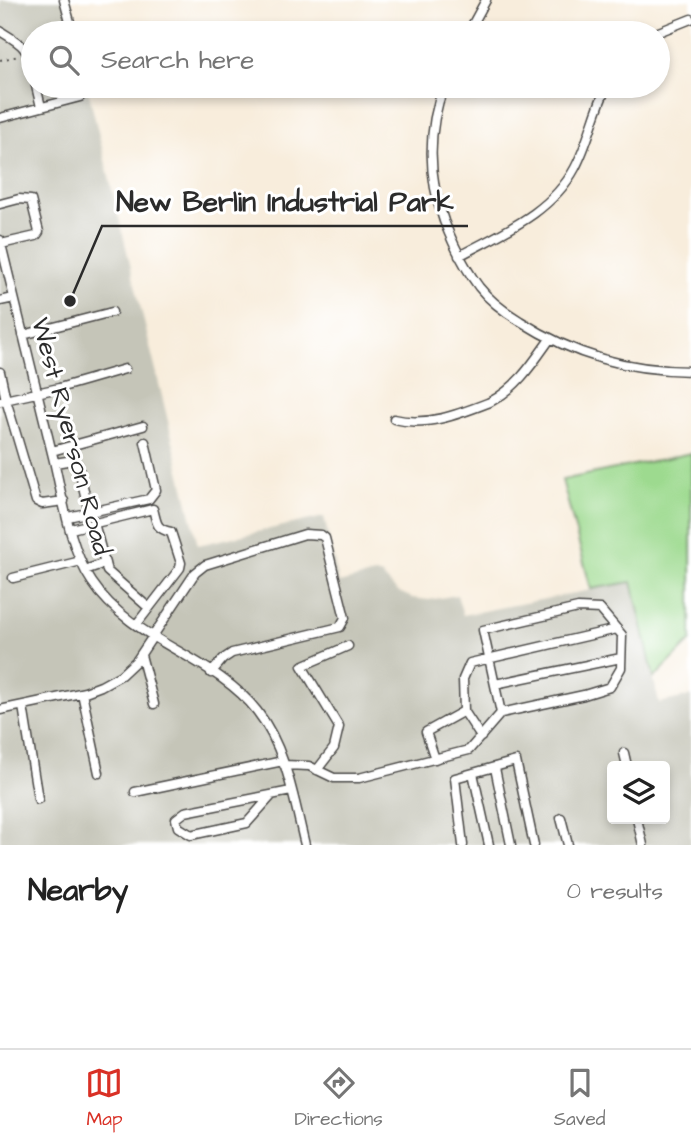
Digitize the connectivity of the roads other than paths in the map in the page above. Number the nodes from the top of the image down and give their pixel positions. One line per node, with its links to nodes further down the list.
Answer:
1 (64, 0): 4 (street)
2 (486, 0): 5 (street)
3 (691, 19): 6 (street)
4 (70, 21)
5 (475, 21)
6 (670, 26)
7 (0, 31): 8 (street)
8 (21, 44)
9 (39, 98): 13 (street)
10 (76, 98): 13 (street)
11 (441, 98): 17 (street)
12 (602, 98): 17 (street)
13 (41, 107): 14 (street)
14 (0, 118)
15 (0, 204): 16 (street)
16 (1, 242): 18 (street, West Ryerson Road)
17 (460, 256): 22 (street)
18 (14, 298): 19 (street); 21 (street, West Ryerson Road)
19 (0, 301)
20 (112, 312): 21 (street)
21 (23, 335): 26 (street, West Ryerson Road)
22 (550, 338): 24 (street); 28 (street)
23 (125, 369): 26 (street)
24 (691, 371)
25 (0, 372): 27 (street)
26 (38, 393): 27 (street); 31 (street, West Ryerson Road)
27 (3, 401): 33 (street)
28 (394, 419)
29 (143, 426): 31 (street)
30 (145, 442): 34 (street)
31 (52, 451): 32 (street, West Ryerson Road)
32 (55, 463): 33 (street, West Ryerson Road); 34 (street)
33 (64, 501): 35 (street, West Ryerson Road)
34 (89, 512): 35 (street)
35 (68, 517): 37 (street, West Ryerson Road)
36 (94, 523): 37 (street); 39 (street); 42 (street)
37 (71, 529): 38 (street, West Ryerson Road)
38 (81, 561): 40 (street, West Ryerson Road); 41 (street)
39 (105, 563): 40 (street); 42 (street)
40 (85, 570): 43 (street, West Ryerson Road)
41 (13, 578)
42 (149, 608): 43 (street)
43 (136, 625): 45 (street, West Ryerson Road)
44 (617, 629): 48 (street); 48 (street); 49 (street)
45 (153, 636): 47 (street); 50 (street, West Ryerson Road); 50 (street)
46 (348, 646): 64 (street)
47 (141, 655): 52 (street); 53 (street)
48 (489, 657): 51 (street); 56 (street)
49 (621, 658): 51 (street); 57 (street)
50 (211, 673): 62 (street, West Ryerson Road)
51 (495, 684): 57 (street)
52 (82, 693): 54 (street); 65 (street)
53 (154, 704)
54 (23, 706): 55 (street); 70 (street)
55 (0, 710)
56 (464, 711): 58 (street); 60 (street)
57 (501, 713): 58 (street)
58 (481, 737): 60 (street)
59 (624, 752): 61 (street)
60 (435, 759): 64 (street)
61 (625, 761)
62 (284, 763): 64 (street); 67 (street, West Ryerson Road); 68 (street)
63 (495, 768): 66 (street); 76 (street); 77 (street)
64 (317, 770)
65 (99, 773)
66 (473, 774): 74 (street); 75 (street)
67 (291, 791): 69 (street); 73 (street, West Ryerson Road)
68 (135, 792)
69 (272, 795): 69 (street)
70 (38, 799)
71 (561, 818): 78 (street)
72 (638, 824): 79 (street)
73 (305, 845)
74 (463, 845)
75 (489, 845)
76 (511, 845)
77 (534, 845)
78 (568, 845)
79 (643, 845)

